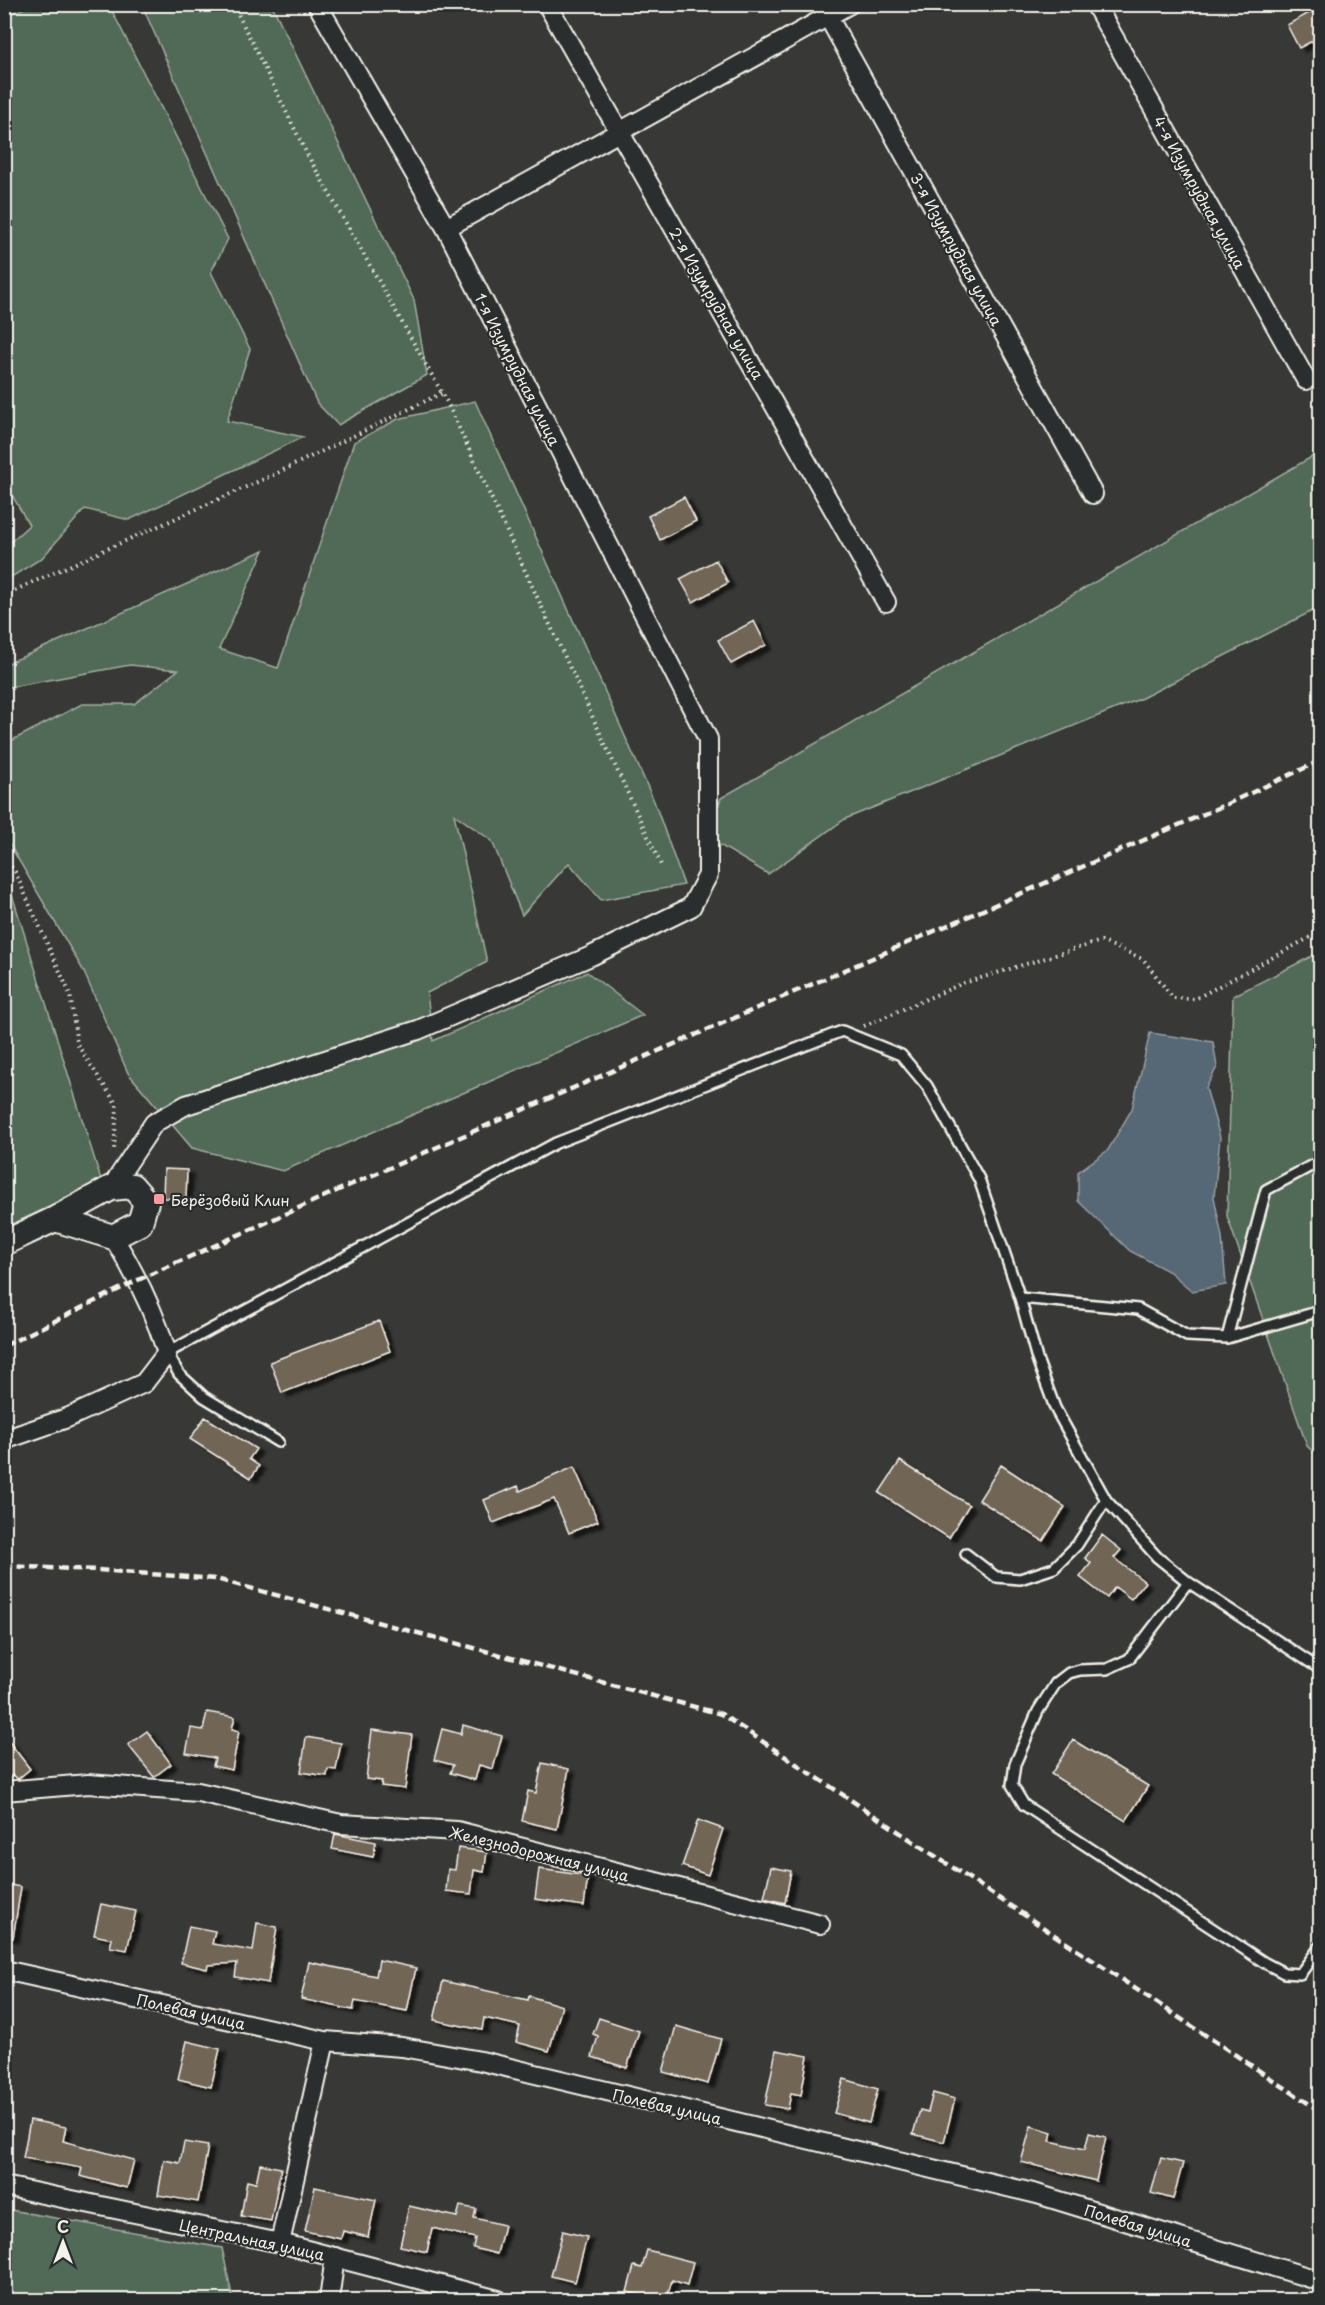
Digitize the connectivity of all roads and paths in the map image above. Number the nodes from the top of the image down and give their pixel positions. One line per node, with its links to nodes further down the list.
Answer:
1 (233, 4): 10 (path)
2 (317, 4): 8 (street, 1-я Изумрудная улица)
3 (547, 4): 7 (street, 2-я Изумрудная улица)
4 (850, 4): 6 (street)
5 (1095, 4): 9 (street, 4-я Изумрудная улица)
6 (824, 11): 7 (street); 11 (street, 3-я Изумрудная улица)
7 (620, 132): 8 (street); 13 (street, 2-я Изумрудная улица)
8 (446, 228): 20 (street, 1-я Изумрудная улица)
9 (1306, 380)
10 (442, 393): 12 (path); 15 (path)
11 (1093, 494)
12 (4, 595)
13 (886, 602)
14 (4, 857): 18 (path)
15 (661, 865)
16 (1320, 932): 17 (path)
17 (847, 1033): 24 (lane); 27 (lane)
18 (114, 1152)
19 (1320, 1161): 26 (lane)
20 (111, 1188): 21 (street); 22 (street)
21 (55, 1219): 22 (street); 23 (street)
22 (113, 1237): 27 (street)
23 (4, 1243)
24 (1020, 1298): 26 (lane); 30 (lane)
25 (1320, 1311): 26 (lane)
26 (1227, 1338)
27 (167, 1353): 28 (street); 29 (lane)
28 (4, 1440)
29 (278, 1442)
30 (1106, 1500): 31 (lane); 32 (lane)
31 (966, 1554)
32 (1188, 1582): 33 (lane); 36 (lane)
33 (1320, 1669)
34 (4, 1791): 35 (street, Железнодорожная улица)
35 (820, 1924)
36 (1320, 1947)
37 (4, 1970): 38 (street, Полевая улица)
38 (325, 2041): 40 (street); 42 (street, Полевая улица)
39 (4, 2186): 40 (street, Центральная улица)
40 (280, 2243): 41 (street, Центральная улица)
41 (335, 2257): 43 (street); 44 (street, Центральная улица)
42 (1320, 2281)
43 (329, 2301)
44 (498, 2301)

